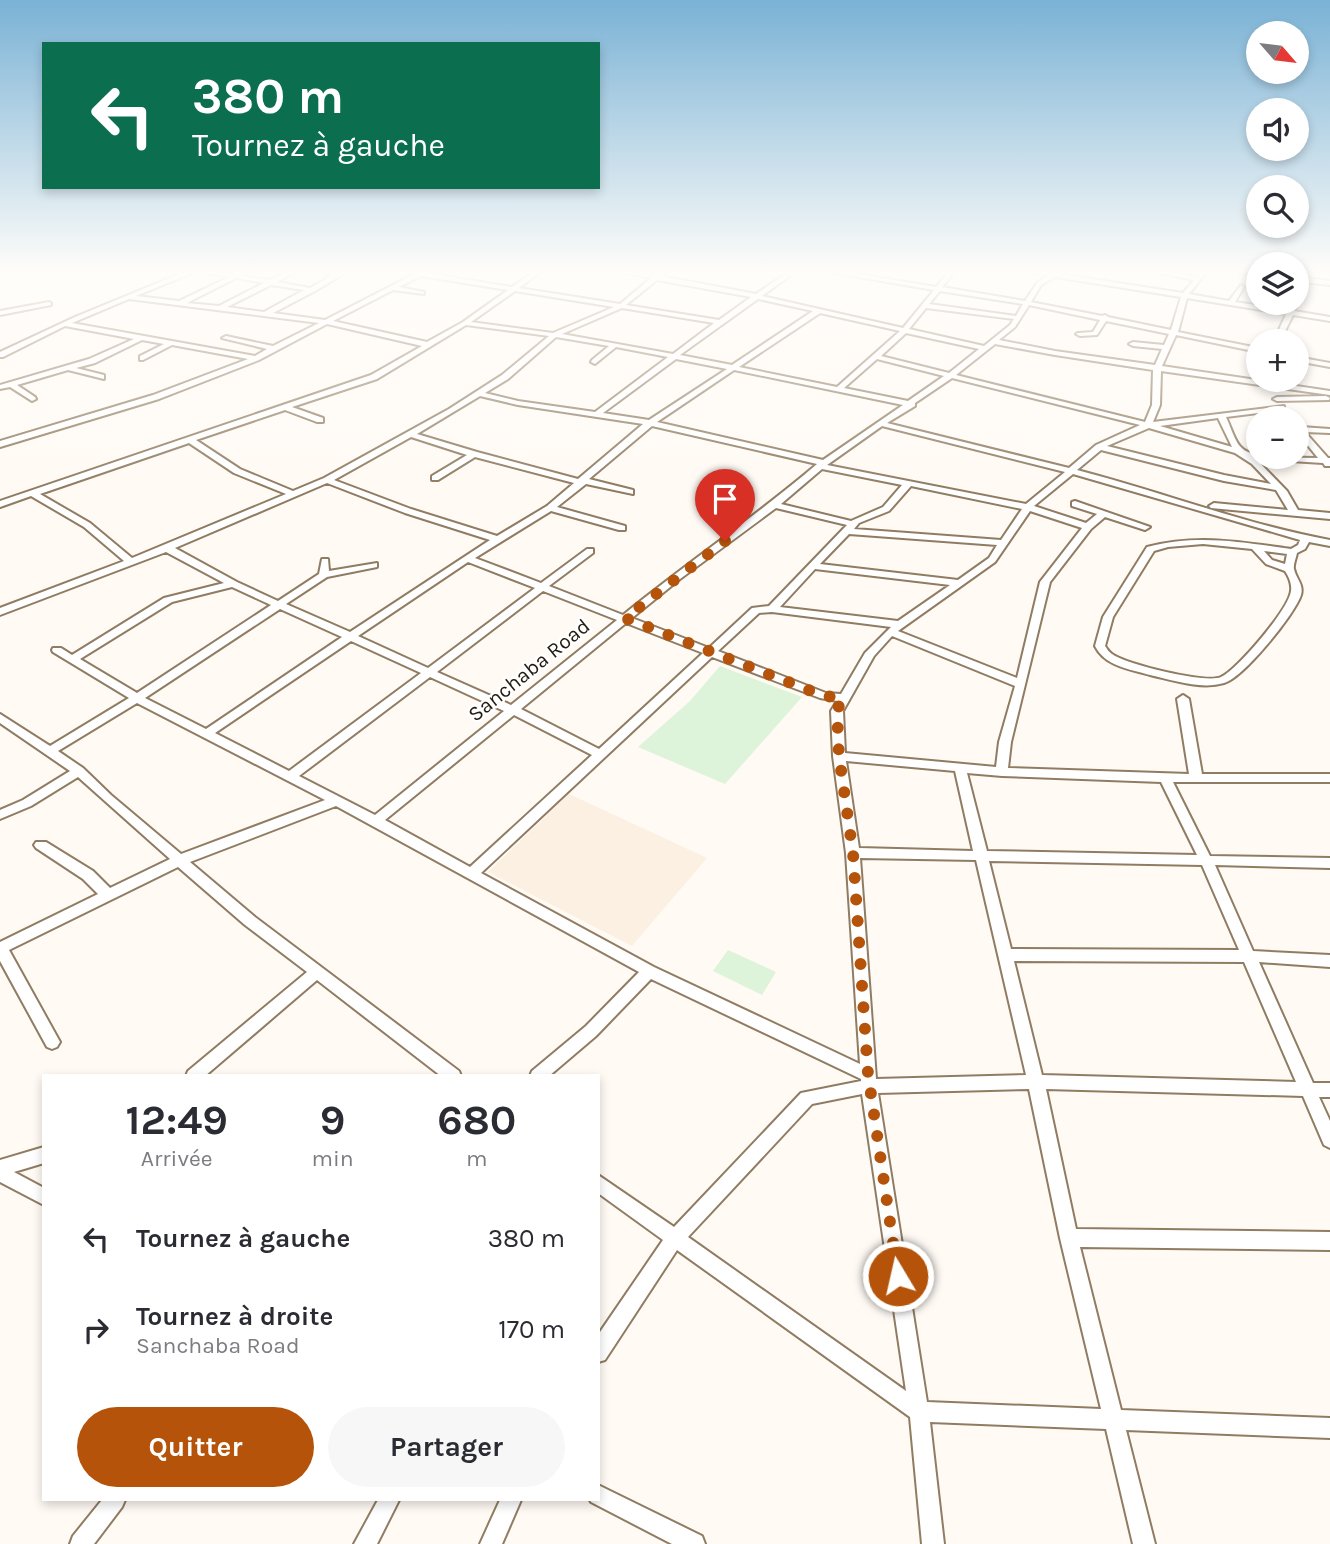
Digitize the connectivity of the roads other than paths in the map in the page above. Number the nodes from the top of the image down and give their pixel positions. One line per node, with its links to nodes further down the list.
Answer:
1 (27, 342): 24 (street)
2 (132, 342): 32 (street)
3 (173, 342): 26 (street); 27 (street)
4 (244, 342): 23 (street)
5 (289, 342): 23 (street)
6 (416, 342): 18 (street)
7 (434, 342): 18 (street)
8 (546, 342): 43 (street)
9 (598, 342): 19 (street)
10 (693, 342): 28 (street)
11 (771, 342): 34 (street)
12 (893, 342): 25 (street)
13 (970, 342): 20 (street)
14 (992, 342): 20 (street, Sanchaba Road)
15 (1169, 342): 21 (street)
16 (1221, 342): 22 (street)
17 (1133, 344): 21 (street)
18 (429, 345): 49 (street)
19 (614, 345): 28 (street); 30 (street)
20 (988, 345): 33 (street); 35 (street, Sanchaba Road)
21 (1167, 346): 33 (street)
22 (1246, 347)
23 (276, 349): 27 (street)
24 (0, 355)
25 (877, 357): 35 (street); 40 (street)
26 (143, 358)
27 (256, 358): 61 (street)
28 (673, 358): 34 (street); 50 (street)
29 (1309, 360): 31 (street)
30 (595, 362)
31 (1329, 363)
32 (69, 368): 36 (street); 38 (street)
33 (1157, 368): 37 (street); 55 (street)
34 (730, 369): 40 (street); 53 (street)
35 (951, 375): 47 (street, Sanchaba Road); 55 (street)
36 (101, 377)
37 (1246, 379)
38 (11, 384): 39 (street); 45 (street)
39 (0, 387)
40 (838, 390): 47 (street)
41 (1309, 391): 44 (street)
42 (1277, 392): 46 (street)
43 (480, 394): 50 (street); 58 (street)
44 (1330, 396): 46 (street)
45 (32, 400)
46 (1279, 403): 48 (street); 51 (street)
47 (912, 404): 54 (street, Sanchaba Road)
48 (1281, 406)
49 (287, 408): 52 (street); 59 (street)
50 (596, 415): 53 (street)
51 (1222, 416): 55 (street); 63 (street)
52 (320, 420)
53 (650, 423): 68 (street); 73 (street)
54 (882, 424): 68 (street, Sanchaba Road); 70 (street)
55 (1147, 425): 62 (street); 63 (street)
56 (1309, 429): 57 (street)
57 (1330, 431)
58 (410, 434): 64 (street); 72 (street)
59 (192, 441): 77 (street); 78 (street)
60 (1309, 441): 67 (street)
61 (0, 444)
62 (1099, 447): 70 (street); 75 (street)
63 (1238, 452): 65 (street)
64 (474, 454): 71 (street); 73 (street)
65 (1246, 455)
66 (1309, 461): 67 (street)
67 (1328, 463)
68 (822, 465): 74 (street); 82 (street, Sanchaba Road)
69 (1261, 469): 75 (street)
70 (1073, 470): 81 (street); 83 (street)
71 (435, 478)
72 (327, 480): 78 (street); 93 (street)
73 (583, 482): 76 (street); 84 (street)
74 (908, 484): 83 (street); 91 (street)
75 (1279, 488): 85 (street)
76 (630, 492)
77 (34, 494): 79 (street); 102 (street)
78 (293, 494): 97 (street)
79 (0, 504)
80 (1075, 504): 86 (street)
81 (1193, 504): 85 (street); 92 (street)
82 (774, 505): 91 (street); 113 (street, Sanchaba Road)
83 (1028, 507): 88 (street); 94 (street)
84 (550, 509): 90 (street); 93 (street)
85 (1294, 512): 87 (street)
86 (1103, 513): 88 (street); 89 (street)
87 (1330, 516)
88 (1088, 527): 121 (street)
89 (1145, 527)
90 (622, 528)
91 (850, 528): 94 (street); 104 (street)
92 (1305, 539): 95 (street); 99 (street)
93 (499, 540): 100 (street)
94 (1002, 543): 107 (street)
95 (1330, 543)
96 (1255, 547): 99 (street); 105 (street); 105 (street)
97 (167, 548): 102 (street); 108 (street)
98 (590, 551): 109 (street)
99 (1292, 552): 105 (street)
100 (467, 558): 109 (street); 116 (street)
101 (325, 561): 106 (street)
102 (131, 562): 112 (street)
103 (374, 565): 106 (street)
104 (811, 566): 107 (street); 111 (street)
105 (1289, 569)
106 (324, 575): 110 (street)
107 (961, 583): 114 (street)
108 (233, 584): 110 (street); 119 (street)
109 (540, 587): 113 (street); 120 (street)
110 (283, 604): 116 (street); 122 (street)
111 (772, 609): 114 (street); 118 (street)
112 (0, 612)
113 (625, 618): 118 (street); 125 (street, Sanchaba Road)
114 (902, 625): 115 (street)
115 (890, 632): 121 (street); 123 (street)
116 (352, 636): 120 (street); 127 (street)
117 (57, 650): 119 (street)
118 (710, 650): 123 (street); 129 (street)
119 (74, 659): 122 (street)
120 (430, 672): 125 (street); 135 (street)
121 (1021, 684): 133 (street)
122 (137, 698): 127 (street); 128 (street)
123 (842, 698): 130 (street)
124 (1183, 699): 134 (street)
125 (513, 710): 129 (street); 140 (street, Sanchaba Road)
126 (0, 718): 128 (street)
127 (208, 733): 135 (street)
128 (50, 751): 132 (street)
129 (598, 753): 147 (street)
130 (839, 756): 131 (street); 142 (street)
131 (960, 768): 133 (street); 143 (street)
132 (79, 771): 139 (street); 144 (street)
133 (1002, 772): 136 (street)
134 (1196, 776): 136 (street); 137 (street)
135 (290, 777): 138 (street)
136 (1165, 778): 145 (street)
137 (1330, 778)
138 (335, 801): 140 (street); 144 (street)
139 (0, 816)
140 (376, 821): 147 (street)
141 (41, 845): 148 (street)
142 (853, 853): 143 (street); 159 (street)
143 (981, 855): 145 (street); 150 (street)
144 (180, 860): 148 (street); 154 (street)
145 (1207, 862): 146 (street); 151 (street)
146 (1330, 863)
147 (472, 873): 153 (street)
148 (108, 895): 149 (street)
149 (0, 948): 155 (street)
150 (1005, 956): 151 (street); 160 (street)
151 (1249, 956): 152 (street); 161 (street)
152 (1330, 961)
153 (649, 971): 158 (street); 159 (street)
154 (317, 972): 156 (street); 157 (street)
155 (52, 1042)
156 (196, 1074)
157 (446, 1074)
158 (540, 1074)
159 (869, 1080): 160 (street); 169 (street); 172 (street)
160 (1036, 1082): 161 (street); 168 (street)
161 (1310, 1090): 162 (street); 163 (street)
162 (1330, 1090)
163 (1330, 1140)
164 (42, 1156): 165 (street)
165 (0, 1171): 167 (street)
166 (600, 1184): 169 (street)
167 (42, 1196)
168 (1069, 1238): 170 (street); 173 (street)
169 (674, 1239): 171 (street); 172 (street)
170 (1330, 1241)
171 (600, 1350)
172 (919, 1412): 173 (street); 183 (street)
173 (1114, 1420): 174 (street); 184 (street)
174 (1330, 1428)
175 (600, 1496): 182 (street)
176 (114, 1501): 179 (street)
177 (388, 1501): 180 (street)
178 (511, 1501): 181 (street)
179 (81, 1544)
180 (365, 1544)
181 (491, 1544)
182 (694, 1544)
183 (933, 1544)
184 (1144, 1544)

